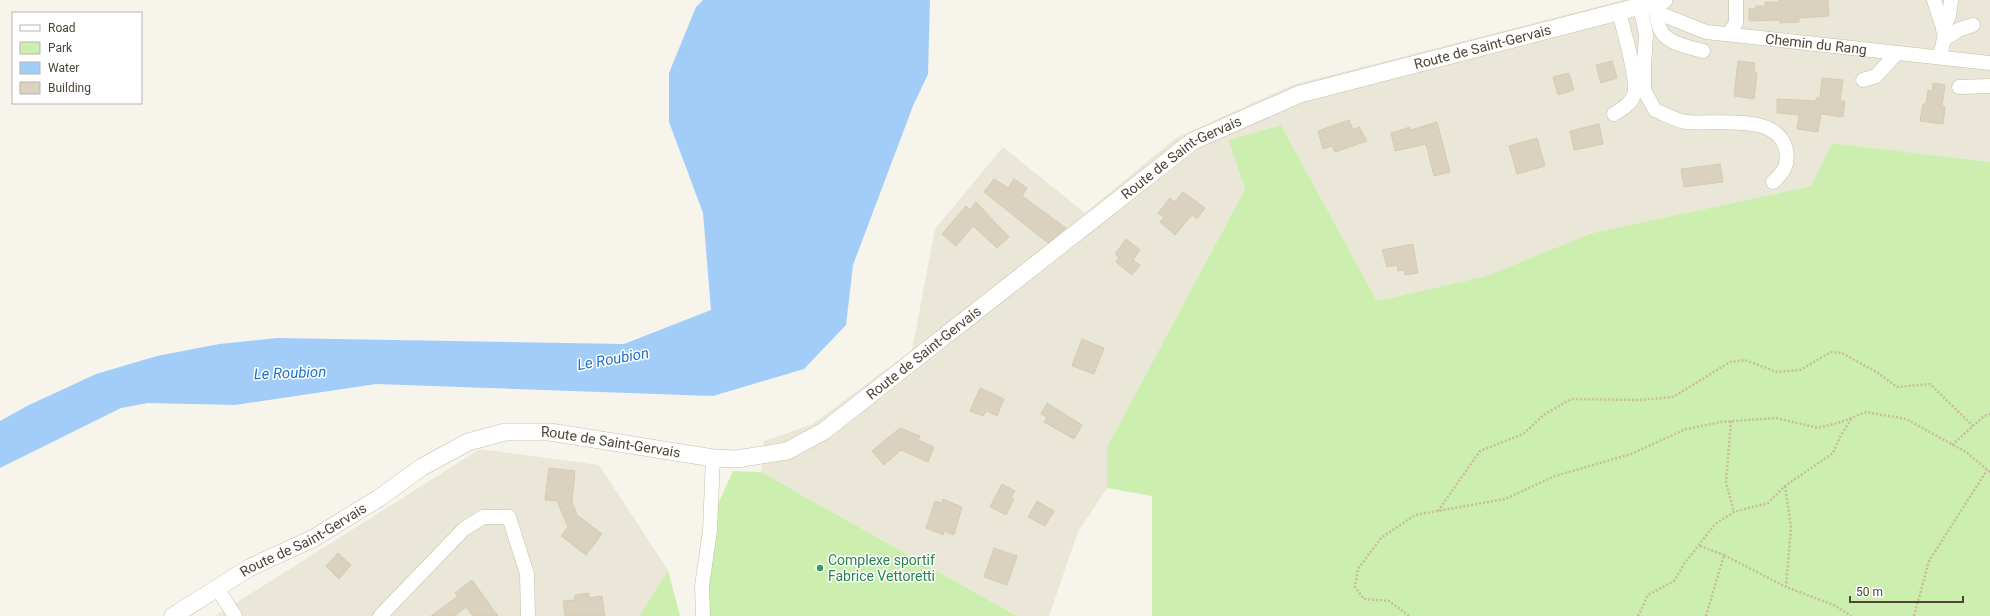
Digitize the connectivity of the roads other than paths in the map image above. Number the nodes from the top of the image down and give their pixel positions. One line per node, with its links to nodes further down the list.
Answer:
1 (1736, 0): 7 (street)
2 (1934, 0): 8 (street)
3 (1951, 0): 8 (street)
4 (1653, 5): 5 (street, Route de Saint-Gervais); 7 (street, Chemin du Rang); 9 (street); 17 (street)
5 (1619, 12): 16 (street); 18 (street, Route de Saint-Gervais)
6 (1973, 25): 8 (street)
7 (1728, 34): 10 (street, Chemin du Rang)
8 (1943, 34): 11 (street)
9 (1703, 51)
10 (1897, 53): 11 (street, Chemin du Rang); 13 (street)
11 (1940, 57): 12 (street, Chemin du Rang)
12 (1990, 63)
13 (1863, 80)
14 (1990, 86): 15 (street)
15 (1959, 87)
16 (1614, 114)
17 (1773, 182)
18 (713, 458): 19 (street, Route de Saint-Gervais); 24 (street)
19 (217, 588): 20 (street, Route de Saint-Gervais); 21 (street)
20 (173, 616)
21 (235, 616)
22 (380, 616): 23 (street)
23 (528, 616)
24 (703, 616)

